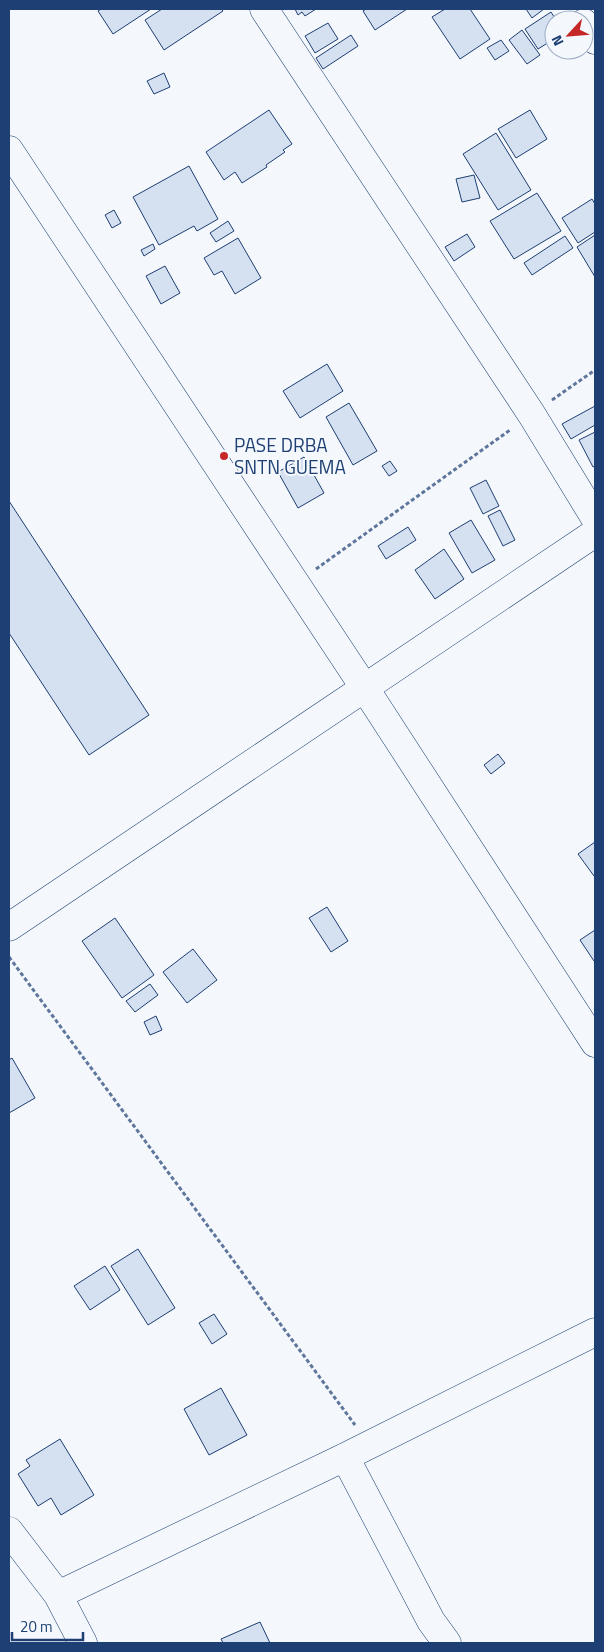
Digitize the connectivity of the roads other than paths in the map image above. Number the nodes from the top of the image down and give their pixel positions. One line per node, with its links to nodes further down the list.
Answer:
1 (264, 9): 3 (street)
2 (9, 150): 5 (street)
3 (595, 518)
4 (595, 533): 5 (street)
5 (364, 688): 6 (street); 7 (street)
6 (9, 927)
7 (595, 1043)
8 (595, 1332): 9 (street)
9 (357, 1451): 11 (street); 13 (street)
10 (9, 1531): 11 (street)
11 (58, 1595): 12 (street)
12 (83, 1643)
13 (447, 1643)

